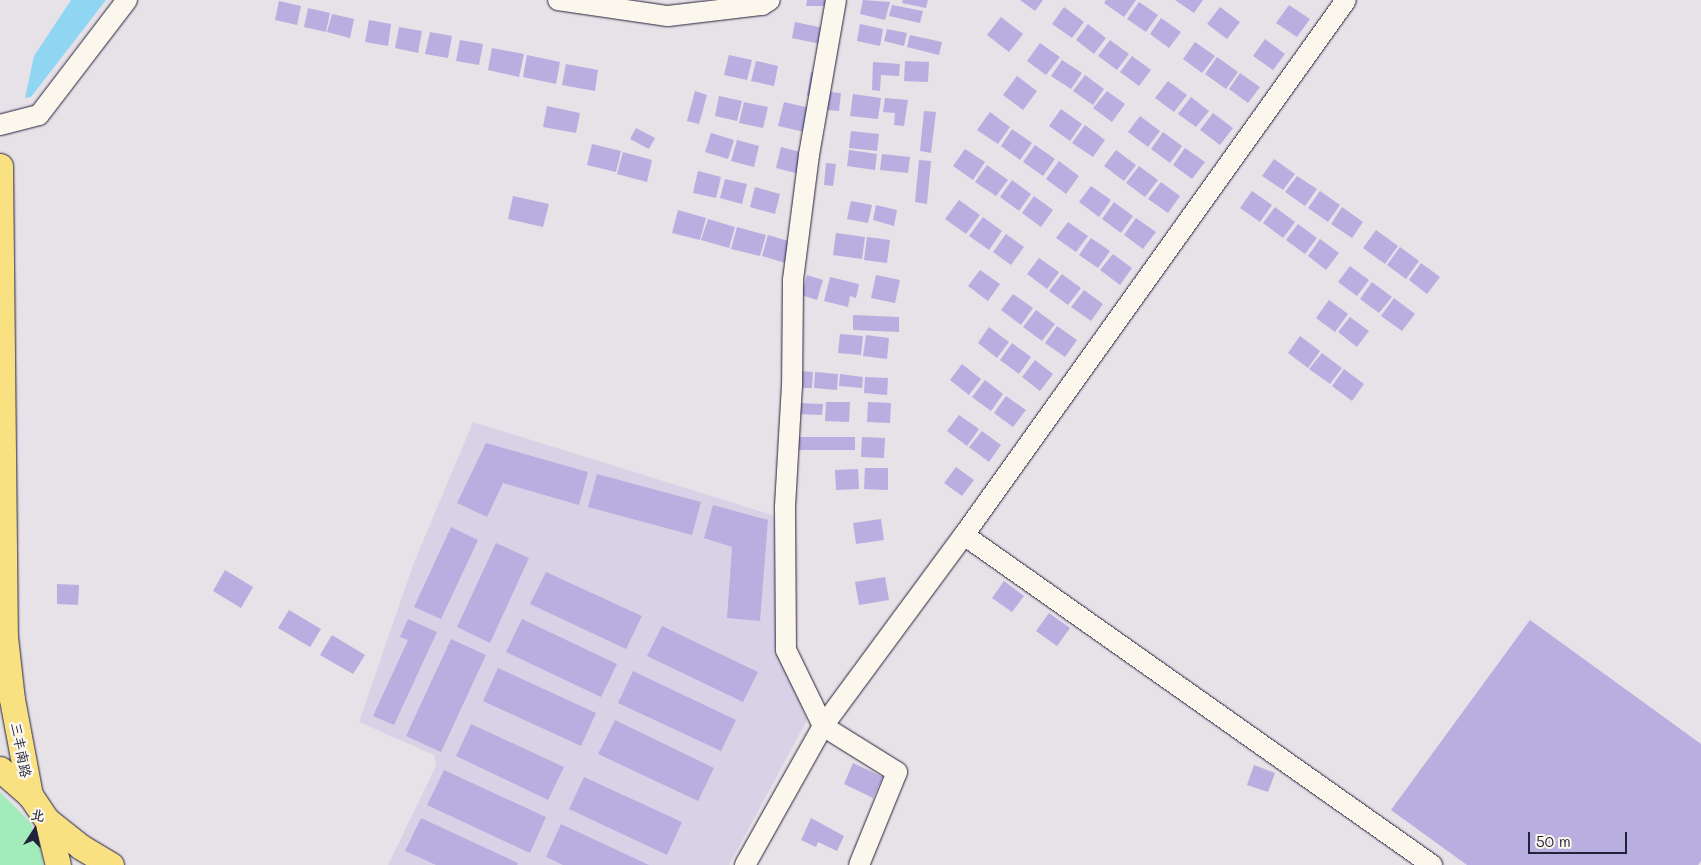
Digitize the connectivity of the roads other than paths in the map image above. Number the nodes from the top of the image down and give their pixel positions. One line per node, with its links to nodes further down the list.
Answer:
1 (127, 0): 6 (street)
2 (558, 0): 3 (street)
3 (770, 0)
4 (836, 0): 9 (street)
5 (1346, 0): 8 (street)
6 (0, 125)
7 (0, 166): 11 (main road, 三丰南路)
8 (964, 535): 9 (street); 17 (street)
9 (823, 726): 15 (street); 16 (street)
10 (0, 769): 11 (main road)
11 (30, 795): 12 (main road)
12 (47, 820): 13 (main road); 14 (main road)
13 (58, 865)
14 (111, 865)
15 (744, 865)
16 (859, 865)
17 (1432, 865)

